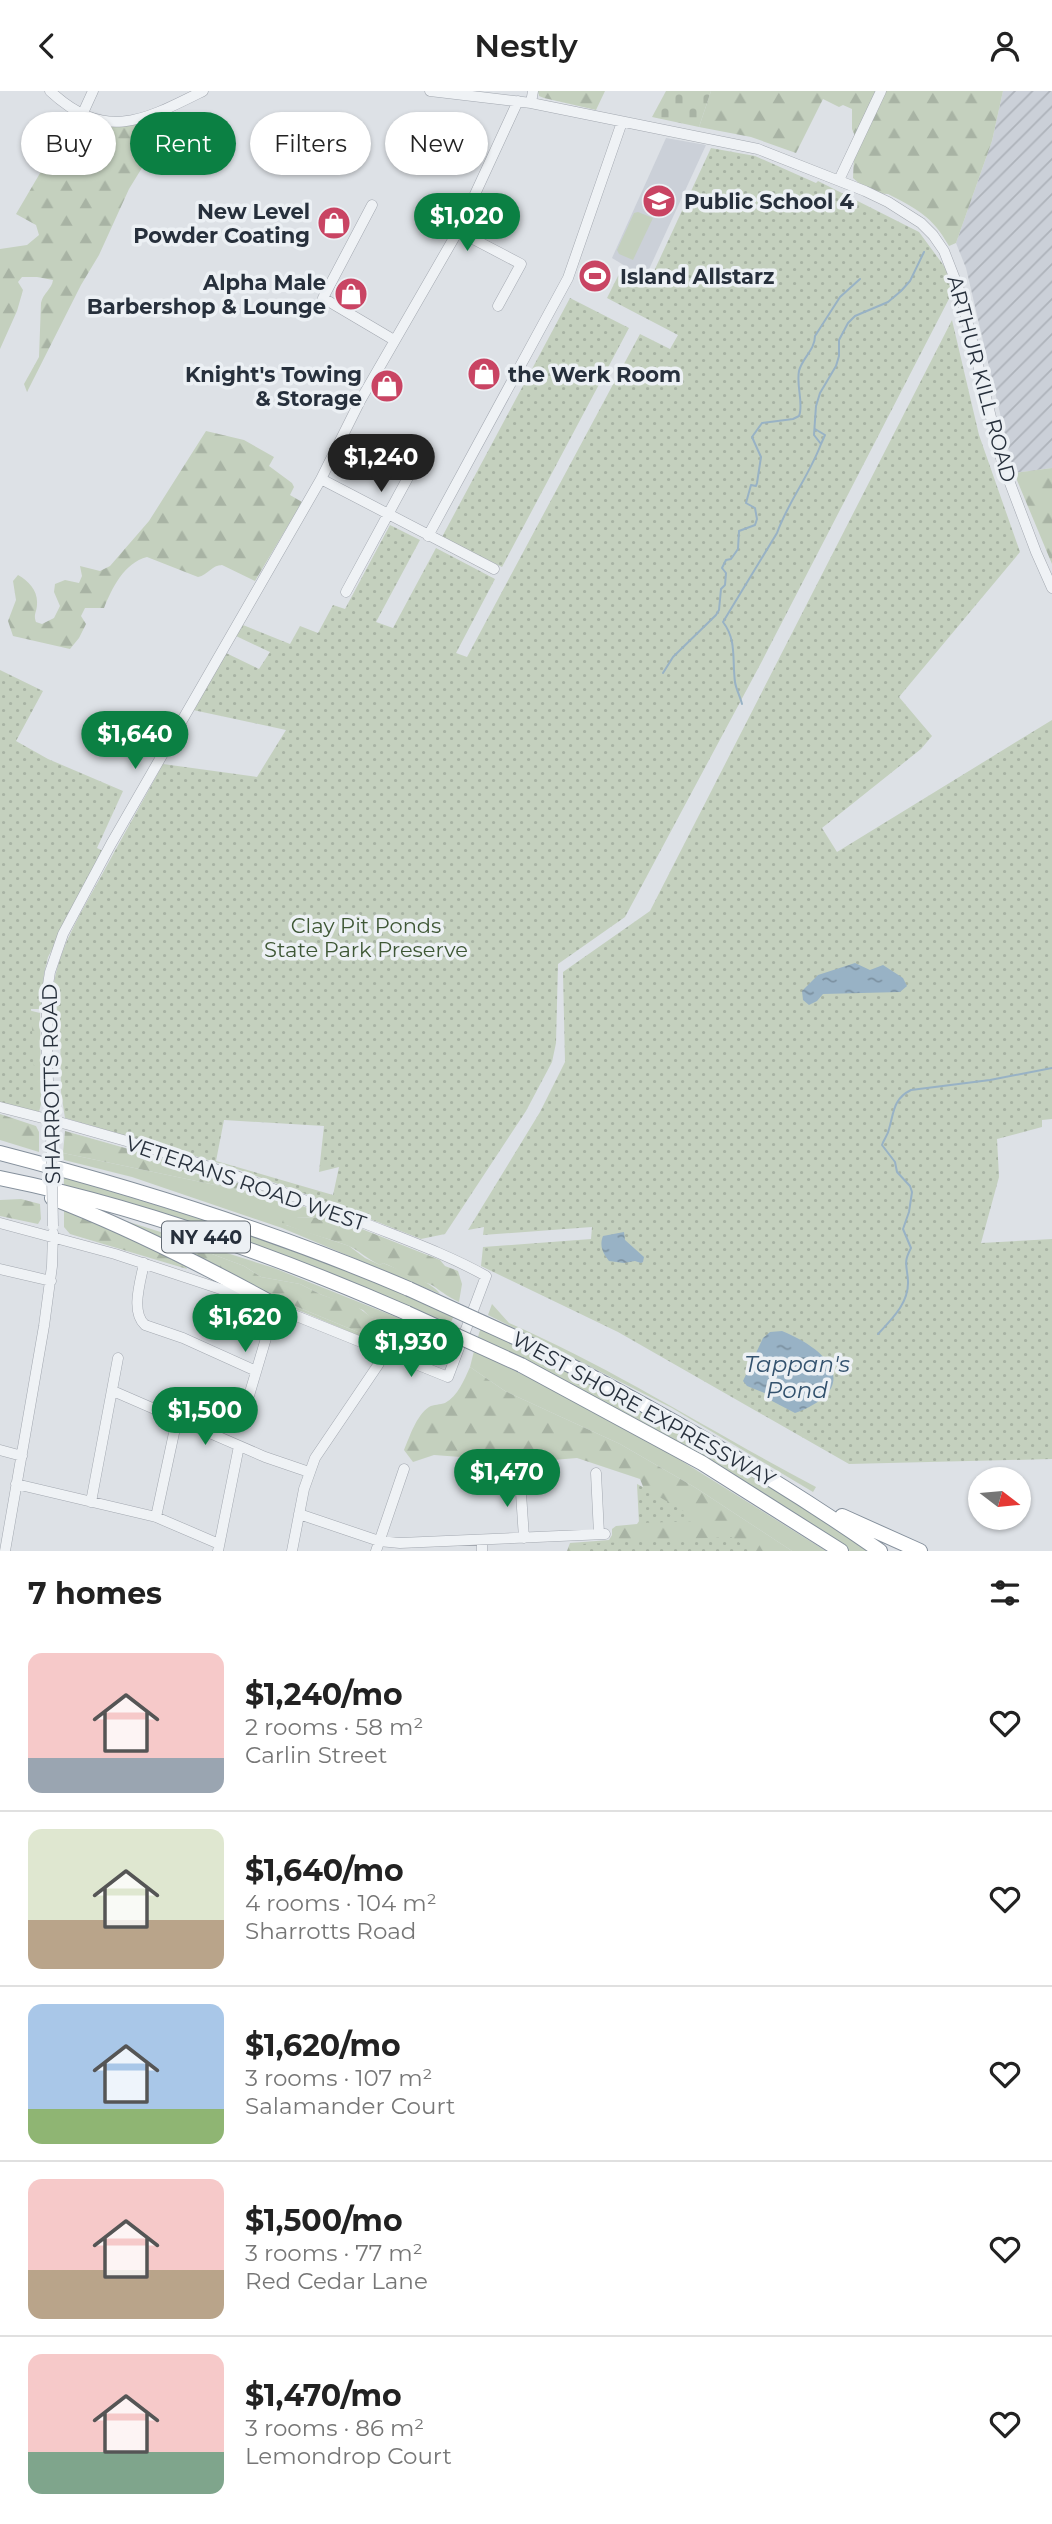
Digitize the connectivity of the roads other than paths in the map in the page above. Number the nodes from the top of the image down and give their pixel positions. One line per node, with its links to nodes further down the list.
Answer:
1 (50, 91): 9 (street)
2 (93, 91): 10 (street)
3 (203, 91): 11 (street)
4 (430, 91): 7 (street, ARTHUR KILL ROAD)
5 (533, 91): 8 (street)
6 (881, 91): 13 (street)
7 (518, 101): 8 (street, ARTHUR KILL ROAD); 15 (street, SHARROTTS ROAD)
8 (531, 103): 12 (street, ARTHUR KILL ROAD)
9 (78, 112)
10 (83, 112)
11 (116, 122)
12 (622, 122): 13 (street, ARTHUR KILL ROAD); 21 (street)
13 (839, 180): 23 (street, ARTHUR KILL ROAD)
14 (372, 205): 17 (street)
15 (458, 231): 16 (street); 17 (street, SHARROTTS ROAD)
16 (498, 306)
17 (394, 340): 19 (street, SHARROTTS ROAD)
18 (418, 459): 20 (street)
19 (321, 479): 20 (street); 26 (street, SHARROTTS ROAD)
20 (388, 515): 21 (street); 24 (street)
21 (428, 536): 22 (street)
22 (494, 569)
23 (1052, 588)
24 (346, 592)
25 (0, 1107): 26 (street, VETERANS ROAD WEST)
26 (51, 1121): 32 (street, SHARROTTS ROAD, bridge); 38 (street, VETERANS ROAD WEST)
27 (0, 1146): 30 (highway)
28 (0, 1153): 30 (highway, WEST SHORE EXPRESSWAY / NY 440)
29 (0, 1180): 36 (highway); 65 (highway, WEST SHORE EXPRESSWAY / NY 440, bridge)
30 (129, 1189): 52 (highway, WEST SHORE EXPRESSWAY / NY 440, bridge)
31 (0, 1223): 32 (street)
32 (53, 1231): 33 (street); 35 (street, SHARROTTS ROAD)
33 (144, 1263): 36 (street); 40 (street)
34 (0, 1269): 35 (street)
35 (51, 1281): 46 (street, SHARROTTS ROAD)
36 (288, 1312): 38 (street)
37 (272, 1318): 40 (street)
38 (385, 1351): 48 (street)
39 (118, 1358): 41 (street)
40 (256, 1371): 42 (street)
41 (113, 1391): 43 (street); 53 (street)
42 (248, 1399)
43 (177, 1419): 44 (street); 55 (street)
44 (239, 1446): 48 (street); 61 (street)
45 (0, 1450): 46 (street)
46 (22, 1456): 51 (street, SHARROTTS ROAD)
47 (404, 1469): 58 (street)
48 (309, 1472): 54 (street)
49 (596, 1473): 57 (street)
50 (520, 1478): 56 (street)
51 (16, 1484): 53 (street); 62 (street, SHARROTTS ROAD)
52 (809, 1501): 66 (highway, WEST SHORE EXPRESSWAY / NY 440); 67 (highway)
53 (91, 1502): 55 (street)
54 (299, 1514): 58 (street); 63 (street)
55 (156, 1517): 61 (street)
56 (524, 1538): 57 (street); 60 (street)
57 (538, 1538): 64 (street)
58 (378, 1546): 59 (street)
59 (424, 1546): 60 (street)
60 (482, 1546)
61 (219, 1548)
62 (5, 1551)
63 (292, 1551)
64 (538, 1551)
65 (841, 1551)
66 (880, 1551)
67 (920, 1551)

